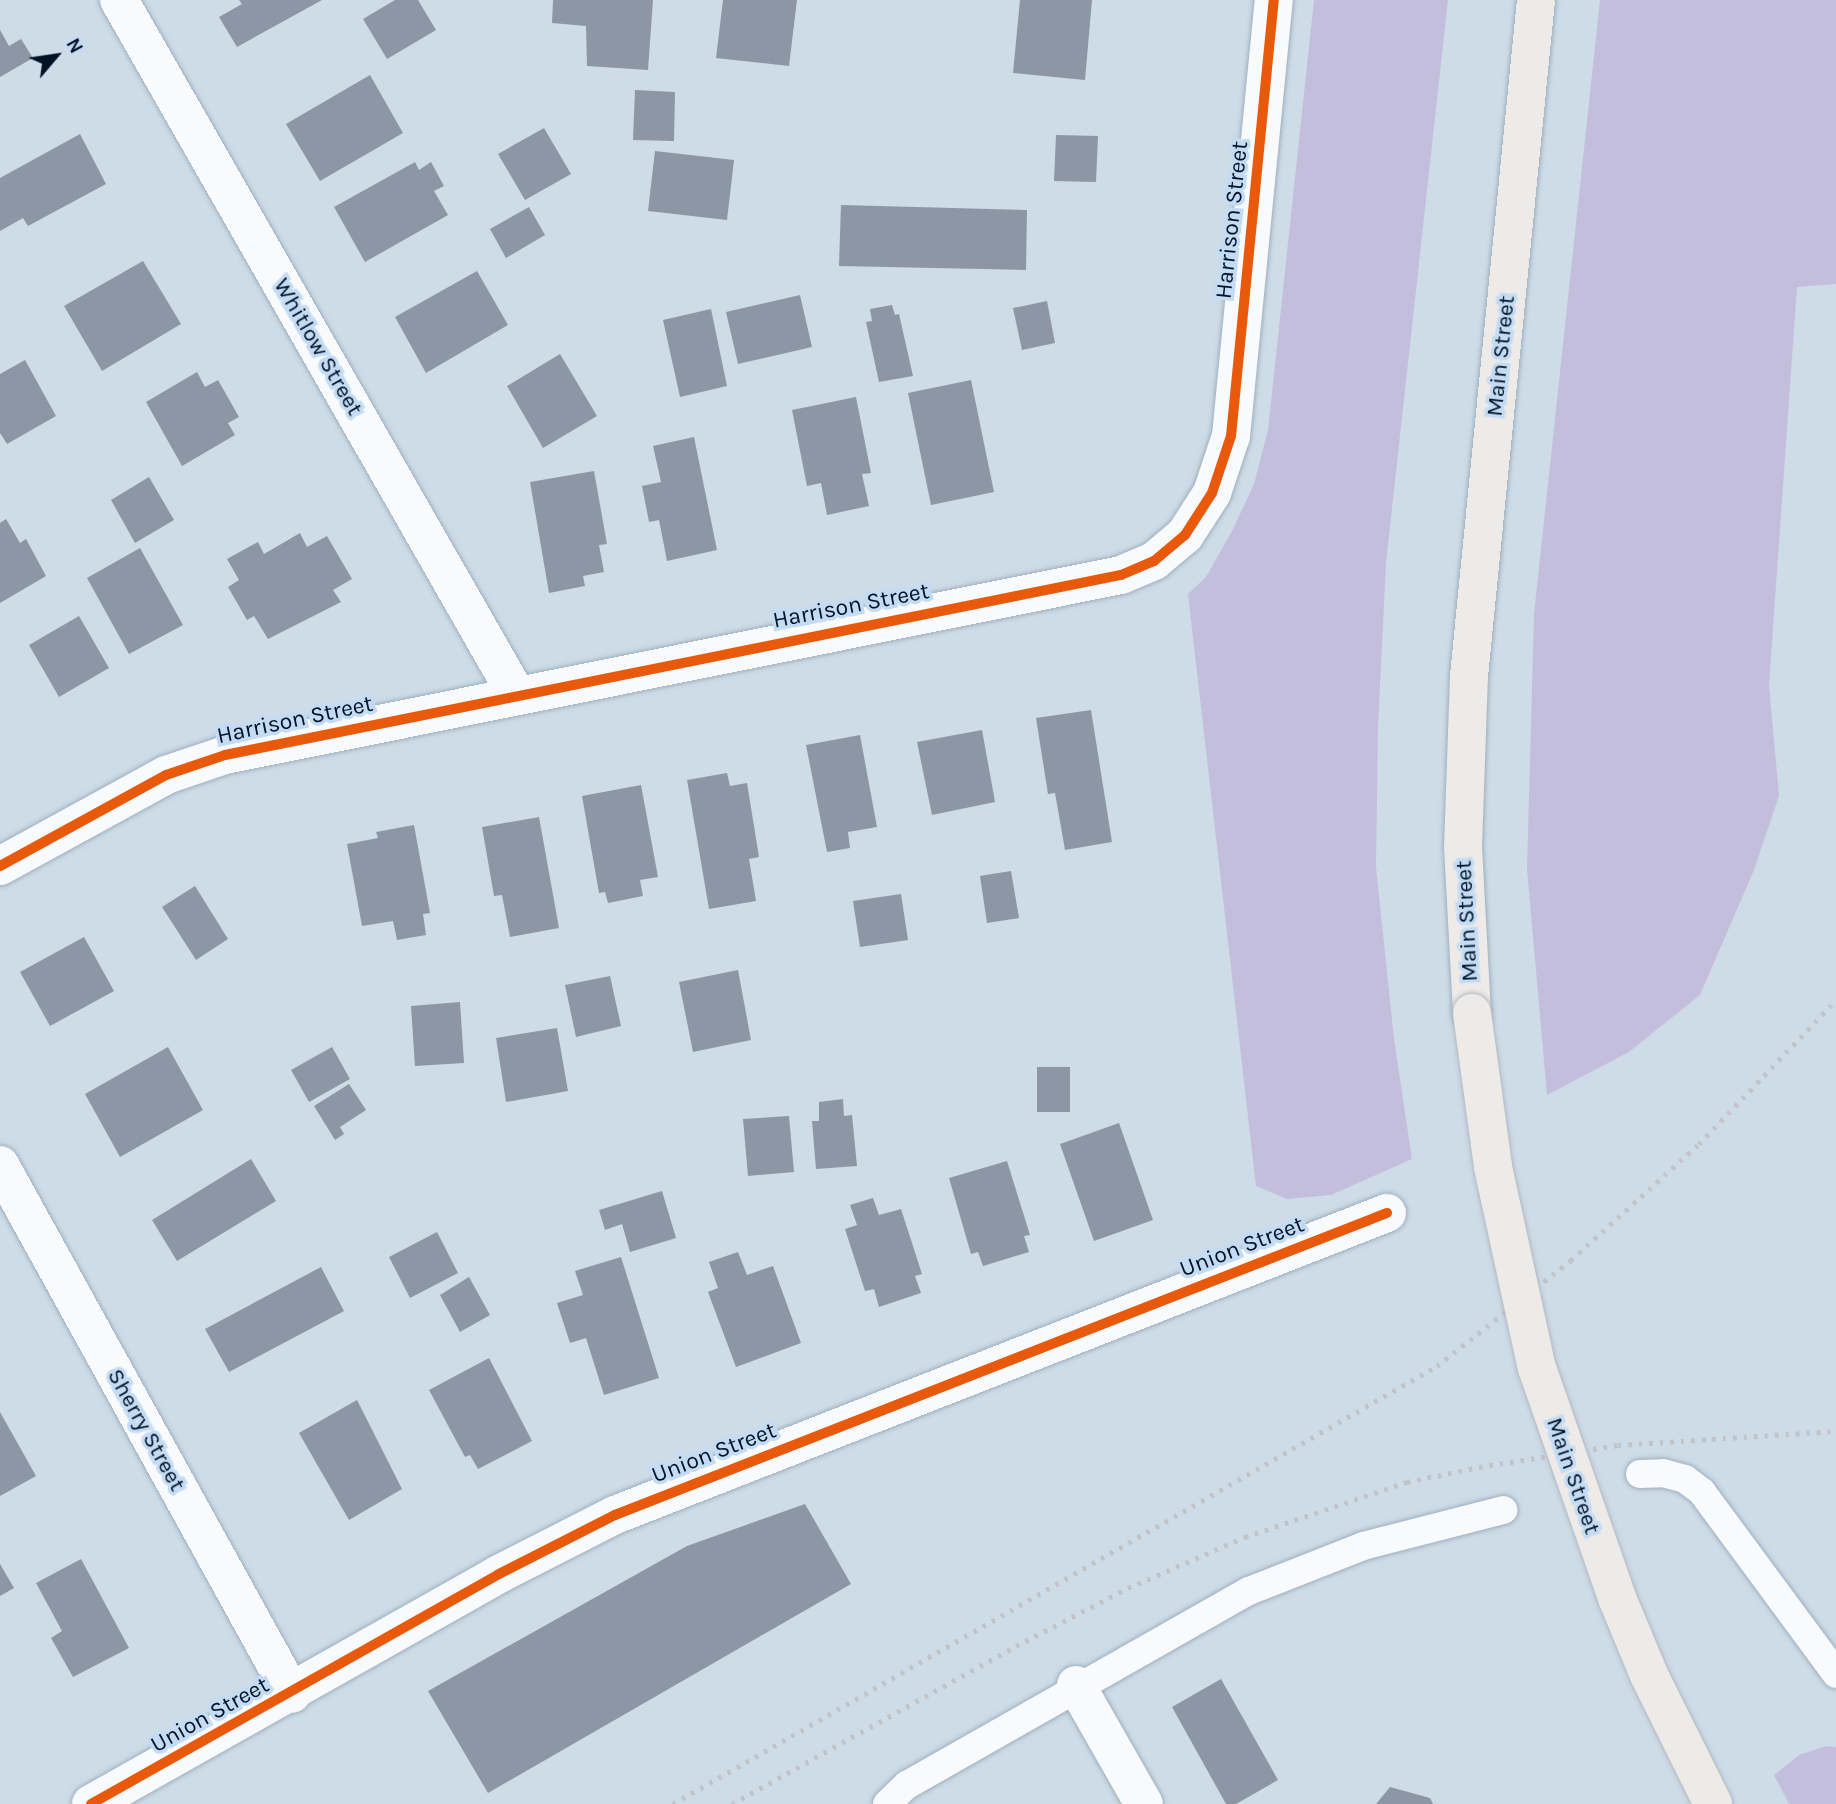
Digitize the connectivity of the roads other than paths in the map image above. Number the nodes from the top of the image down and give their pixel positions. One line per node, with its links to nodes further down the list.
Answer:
1 (119, 0): 4 (street, Whitlow Street)
2 (1275, 0): 4 (street, Harrison Street)
3 (1536, 0): 16 (main road, Main Street, bridge)
4 (516, 694): 5 (street, Harrison Street)
5 (0, 866)
6 (0, 1166): 12 (street, Sherry Street)
7 (1387, 1213): 12 (street, Union Street)
8 (1640, 1474): 10 (lane)
9 (1503, 1510): 11 (lane)
10 (1836, 1674)
11 (1076, 1685): 14 (lane); 15 (street)
12 (292, 1694): 13 (street, Union Street)
13 (91, 1804)
14 (887, 1804)
15 (1144, 1804)
16 (1713, 1804)

